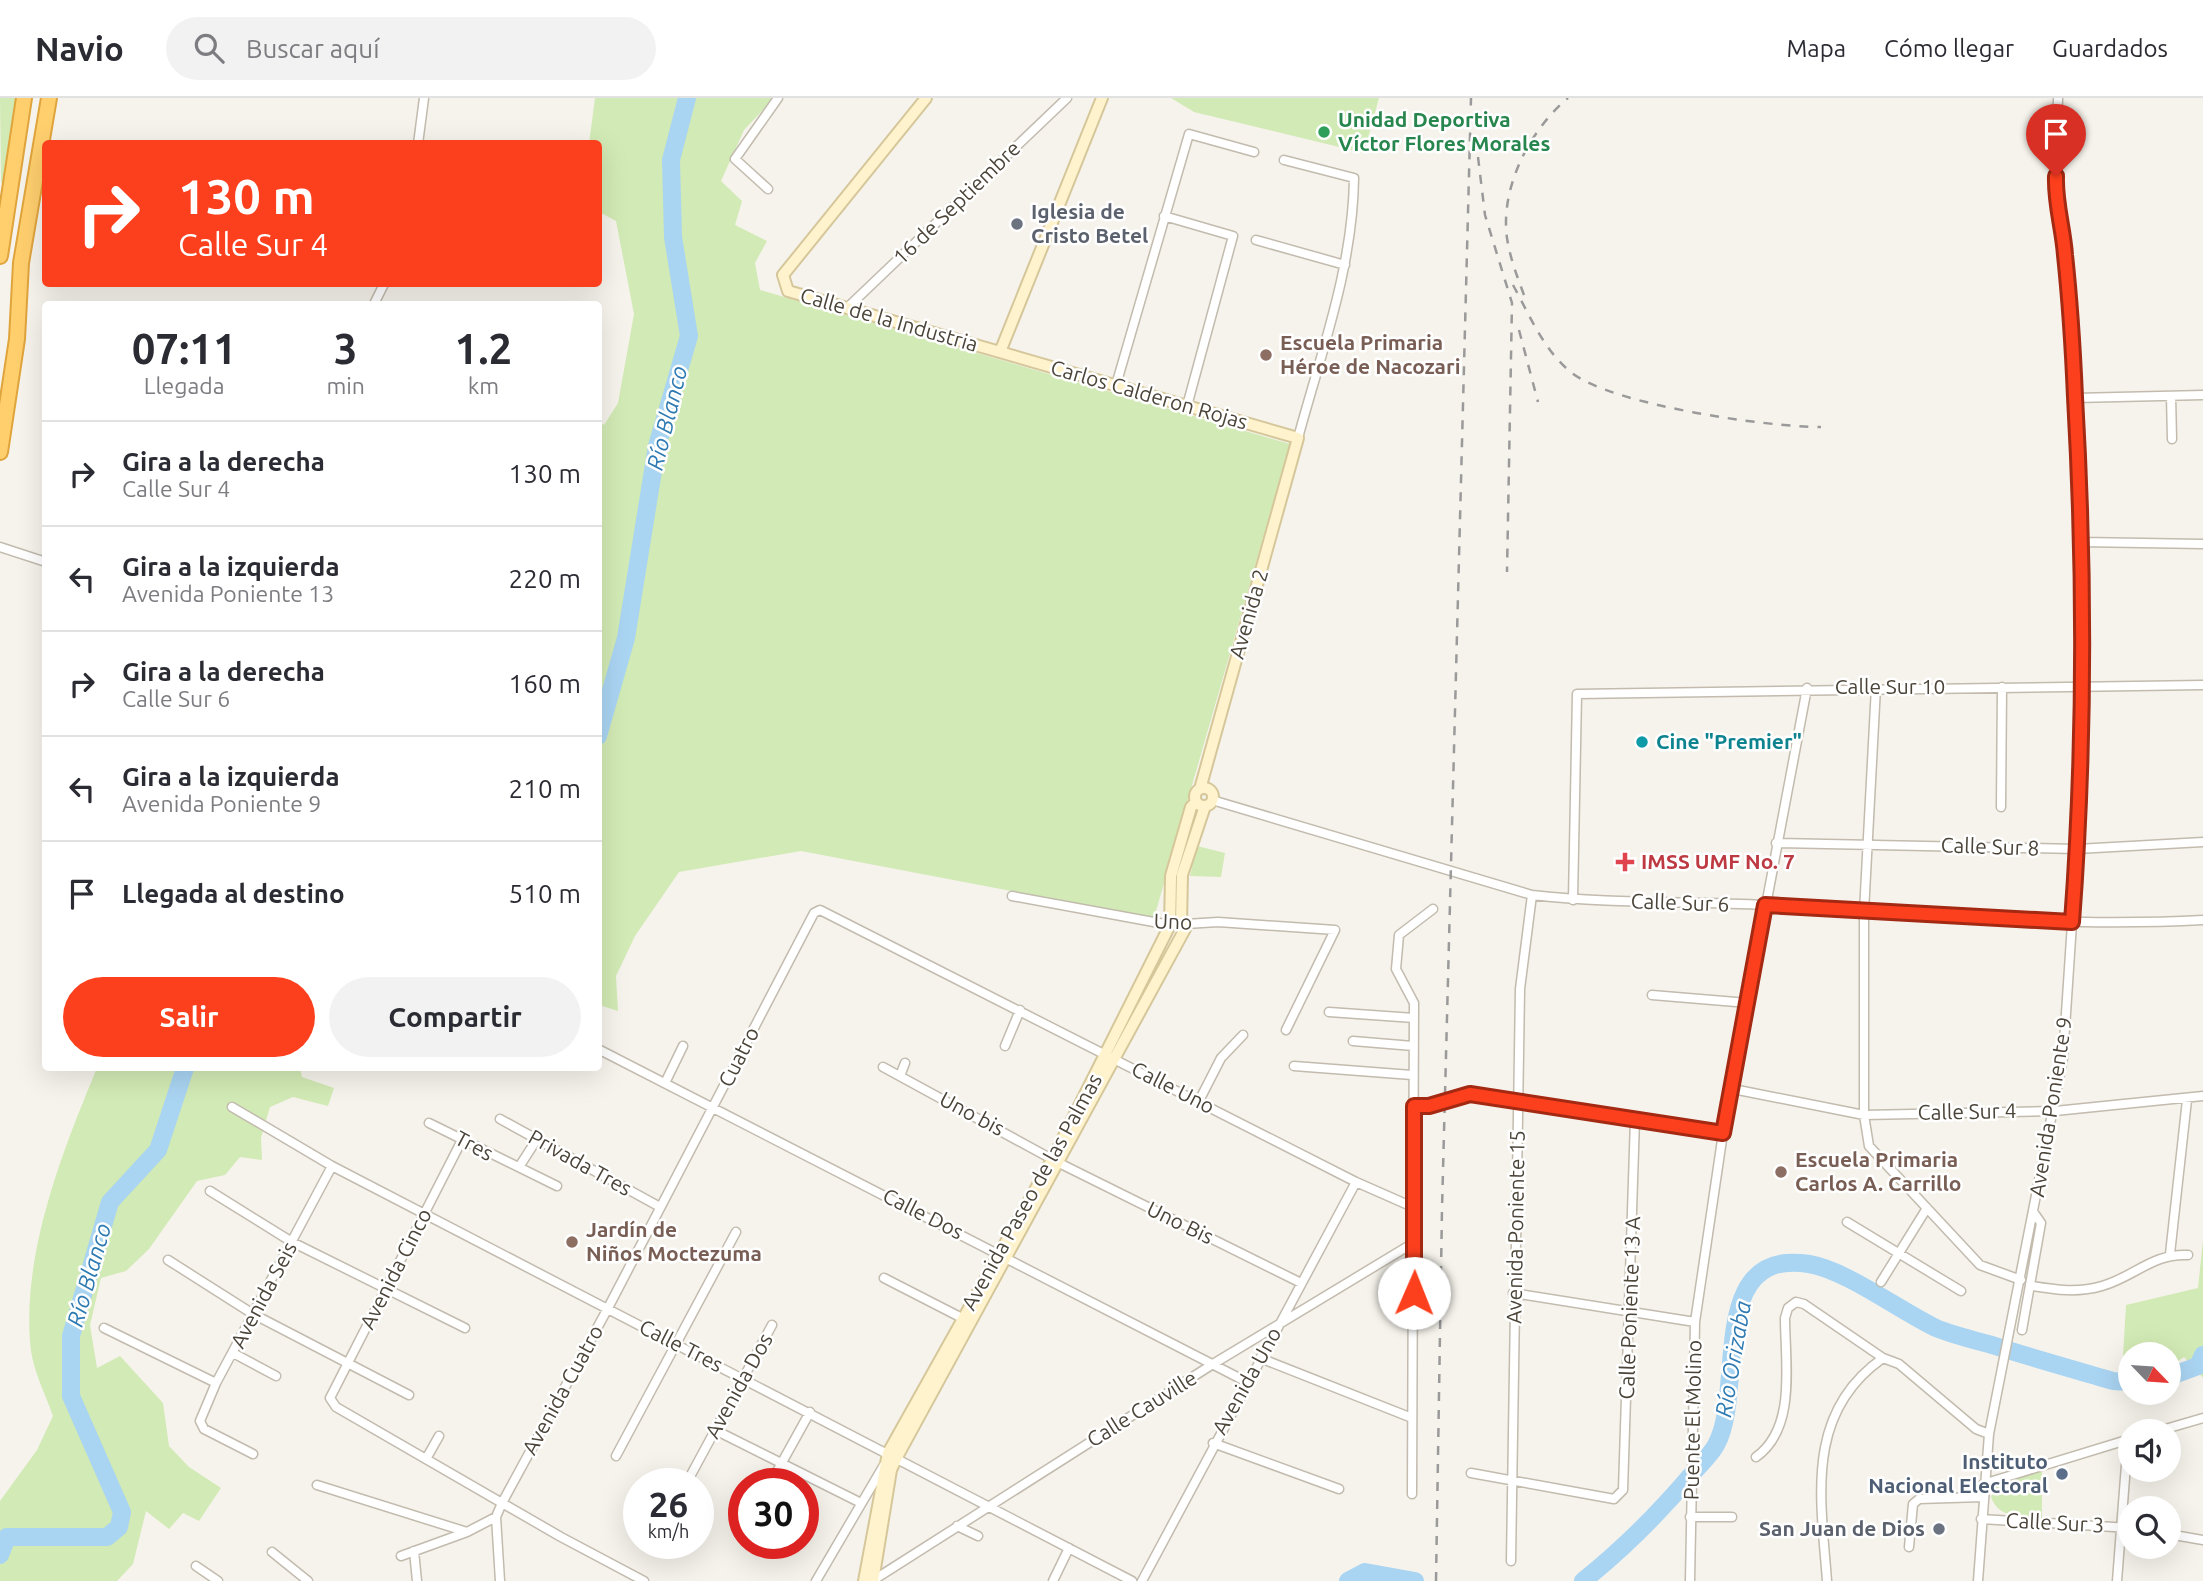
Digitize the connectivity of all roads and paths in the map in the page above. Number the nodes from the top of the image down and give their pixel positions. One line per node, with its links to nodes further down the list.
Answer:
1 (24, 98): 21 (highway)
2 (49, 98): 10 (highway)
3 (56, 98): 11 (highway)
4 (424, 98): 12 (street)
5 (778, 98): 18 (street)
6 (926, 98): 23 (street, Calle de la Industria)
7 (1067, 98): 23 (street, 16 de Septiembre)
8 (1102, 98): 24 (street)
9 (2058, 98): 28 (street, Avenida Poniente 9)
10 (42, 140)
11 (45, 140)
12 (419, 140)
13 (42, 143): 17 (highway)
14 (1254, 152): 19 (street)
15 (42, 153): 17 (highway)
16 (1284, 160): 22 (street)
17 (38, 169): 32 (highway)
18 (768, 189)
19 (1164, 216): 25 (street); 29 (street)
20 (1256, 240): 22 (street)
21 (0, 256)
22 (1345, 265): 30 (street)
23 (847, 308): 24 (street, Calle de la Industria)
24 (1000, 352): 25 (street, Carlos Calderon Rojas)
25 (1116, 385): 29 (street, Carlos Calderon Rojas)
26 (2203, 395): 27 (street)
27 (2171, 396): 28 (street); 31 (street)
28 (2076, 398): 33 (street, Avenida Poniente 9)
29 (1187, 406): 30 (street, Carlos Calderon Rojas)
30 (1298, 439): 42 (street, Avenida 2)
31 (2172, 439)
32 (0, 452)
33 (2081, 542): 34 (street); 38 (street, Avenida Poniente 9)
34 (2203, 544)
35 (0, 547): 36 (street)
36 (42, 560)
37 (2203, 684): 38 (street, Calle Sur 10)
38 (2082, 686): 40 (street, Calle Sur 10); 48 (street, Avenida Poniente 9)
39 (1876, 687): 40 (street, Calle Sur 10); 41 (street, Calle Sur 10); 47 (street)
40 (2002, 687): 44 (street)
41 (1807, 688): 46 (street, Puente El Molino); 51 (street, Calle Sur 10)
42 (1200, 789): 43 (street, Avenida Paseo de las Palmas)
43 (1204, 803): 49 (street, Calle Sur 6); 58 (street, Avenida Paseo de las Palmas)
44 (2001, 807)
45 (2203, 842): 48 (street, Calle Sur 8)
46 (1776, 843): 47 (street, Calle Sur 8); 52 (street, Puente El Molino)
47 (1868, 843): 48 (street, Calle Sur 8); 55 (street)
48 (2077, 849): 57 (street, Avenida Poniente 9)
49 (1532, 895): 51 (street, Calle Sur 6); 82 (street, Avenida Poniente 15)
50 (1012, 896): 58 (street, Uno)
51 (1573, 900): 52 (street, Calle Sur 6)
52 (1765, 905): 55 (street, Calle Sur 6); 60 (street, Puente El Molino)
53 (1433, 909): 63 (street)
54 (820, 910): 61 (street, Calle Uno); 85 (street, Cuatro)
55 (1864, 912): 57 (street, Calle Sur 6); 87 (street)
56 (2203, 920): 57 (street, Calle Sur 6)
57 (2072, 922): 86 (street, Avenida Poniente 9)
58 (1175, 925): 64 (street, Uno); 71 (street, Avenida Paseo de las Palmas)
59 (1652, 995): 60 (street)
60 (1748, 1003): 78 (street, Puente El Molino)
61 (1020, 1010): 68 (street); 71 (street, Calle Uno)
62 (1329, 1012): 63 (street)
63 (1414, 1018): 69 (street)
64 (1286, 1030)
65 (1243, 1035): 81 (street)
66 (1353, 1041): 69 (street)
67 (683, 1046): 77 (street)
68 (1005, 1046)
69 (1413, 1046): 75 (street)
70 (602, 1051): 77 (street, Calle Dos)
71 (1111, 1057): 81 (street, Calle Uno); 94 (street, Avenida Paseo de las Palmas)
72 (905, 1063): 76 (street)
73 (1294, 1066): 75 (street)
74 (883, 1067): 76 (street, Uno bis)
75 (1412, 1075): 83 (street)
76 (900, 1076): 94 (street, Uno bis)
77 (664, 1083): 85 (street, Calle Dos)
78 (1733, 1089): 87 (street, Calle Sur 4); 91 (street, Puente El Molino)
79 (2203, 1097): 80 (street, Calle Sur 4)
80 (2187, 1100): 86 (street, Calle Sur 4); 111 (street)
81 (1199, 1101): 97 (street, Calle Uno)
82 (1518, 1101): 83 (street); 89 (street); 121 (street, Avenida Poniente 15)
83 (1414, 1106): 101 (street)
84 (232, 1107): 95 (street, Calle Tres)
85 (713, 1108): 100 (street, Cuatro); 110 (street, Calle Dos)
86 (2055, 1111): 87 (street, Calle Sur 4); 103 (street, Avenida Poniente 9)
87 (1864, 1115): 102 (street)
88 (500, 1119): 92 (street, Privada Tres)
89 (1635, 1119): 91 (street); 123 (street, Calle Poniente 13 A)
90 (429, 1123): 93 (street, Tres)
91 (1723, 1133): 127 (street, Puente El Molino)
92 (537, 1139): 96 (street); 100 (street, Privada Tres)
93 (462, 1140): 96 (street, Tres); 104 (street, Avenida Cinco)
94 (1056, 1160): 110 (street, Avenida Paseo de las Palmas); 117 (street, Uno Bis)
95 (332, 1166): 104 (street, Calle Tres); 107 (street, Avenida Seis)
96 (519, 1167): 98 (street, Tres)
97 (1356, 1182): 101 (street, Calle Uno); 117 (street, Avenida Uno)
98 (557, 1186)
99 (209, 1191): 107 (street)
100 (660, 1207): 122 (street, Avenida Cuatro)
101 (1415, 1208): 108 (street)
102 (1927, 1208): 109 (street); 115 (street)
103 (2034, 1213): 115 (street, Avenida Poniente 9); 118 (street)
104 (424, 1214): 119 (street, Avenida Cinco); 122 (street, Calle Tres)
105 (1847, 1222): 109 (street)
106 (736, 1232): 132 (street)
107 (292, 1242): 119 (street); 124 (street, Avenida Seis)
108 (1415, 1242): 126 (street, Calle Cauville); 144 (street)
109 (1899, 1252): 116 (street); 120 (street)
110 (1002, 1254): 125 (street, Avenida Paseo de las Palmas); 137 (street, Calle Dos); 153 (street, Avenida Paseo de las Palmas)
111 (2170, 1254): 112 (street); 118 (street)
112 (2188, 1255)
113 (169, 1260): 124 (street)
114 (884, 1278): 125 (street)
115 (2021, 1280): 148 (street, Avenida Poniente 9)
116 (1881, 1282)
117 (1301, 1283): 126 (street, Avenida Uno)
118 (2032, 1286): 131 (street)
119 (386, 1290): 130 (street); 136 (street, Avenida Cinco)
120 (1961, 1292)
121 (1513, 1293): 123 (street); 162 (street, Avenida Poniente 15)
122 (608, 1308): 132 (street, Calle Tres); 168 (street, Avenida Cuatro)
123 (1630, 1312): 127 (street); 162 (street, Calle Poniente 13 A)
124 (253, 1314): 133 (street, Avenida Seis); 136 (street)
125 (962, 1318): 153 (street, Avenida Paseo de las Palmas)
126 (1280, 1322): 134 (street, Avenida Uno); 137 (street, Calle Cauville)
127 (1695, 1322): 172 (street, Puente El Molino)
128 (772, 1325): 139 (street, Avenida Dos)
129 (104, 1328): 141 (street)
130 (465, 1328)
131 (2022, 1330)
132 (676, 1345): 139 (street, Calle Tres); 154 (street)
133 (233, 1353): 138 (street); 141 (street, Avenida Seis)
134 (1260, 1358): 140 (street, Avenida Uno); 144 (street)
135 (1883, 1358): 148 (street); 155 (street); 202 (street)
136 (347, 1364): 142 (street); 156 (street, Avenida Cinco)
137 (1213, 1364): 140 (street, Calle Dos); 170 (street, Calle Cauville)
138 (276, 1376)
139 (743, 1378): 143 (street, Calle Tres); 147 (street, Avenida Dos)
140 (1247, 1382): 151 (street, Avenida Uno)
141 (216, 1383): 152 (street, Avenida Seis)
142 (410, 1395)
143 (810, 1412): 153 (street, Calle Tres); 157 (street)
144 (1412, 1418): 166 (street)
145 (2203, 1418): 146 (street)
146 (2181, 1424)
147 (715, 1430): 157 (street); 159 (street, Avenida Dos)
148 (1989, 1434): 163 (street, Avenida Poniente 9)
149 (439, 1436): 156 (street)
150 (2118, 1442): 163 (street)
151 (1213, 1443): 165 (street); 200 (street, Avenida Uno)
152 (253, 1454)
153 (893, 1455): 158 (street, Avenida Paseo de las Palmas); 170 (street, Calle Tres); 189 (street, Avenida Paseo de las Palmas)
154 (616, 1456)
155 (1756, 1457)
156 (426, 1459): 168 (street)
157 (782, 1464): 160 (street); 169 (street)
158 (884, 1465): 169 (street); 196 (street, Avenida Paseo de las Palmas)
159 (695, 1468)
160 (780, 1468)
161 (1471, 1474): 162 (street)
162 (1514, 1481): 187 (street, Avenida Poniente 15)
163 (1983, 1484): 167 (street, Avenida Poniente 9)
164 (317, 1485): 177 (street)
165 (1339, 1489)
166 (1412, 1494)
167 (1982, 1497): 174 (street, Avenida Poniente 9); 181 (street)
168 (502, 1503): 171 (street, Avenida Cuatro); 194 (street)
169 (860, 1503): 195 (street)
170 (988, 1506): 175 (street, Calle Cauville); 182 (street, Calle Tres)
171 (496, 1517): 177 (street); 193 (street, Avenida Cuatro)
172 (1690, 1517): 173 (street); 201 (street, Puente El Molino)
173 (1732, 1517)
174 (1981, 1519): 176 (street, Calle Sur 3); 203 (street, Avenida Poniente 9)
175 (957, 1526): 178 (street); 189 (street, Calle Cauville)
176 (2118, 1528)
177 (467, 1532): 183 (street)
178 (978, 1536)
179 (2181, 1536): 180 (street)
180 (2203, 1539)
181 (1909, 1547)
182 (1069, 1548): 198 (street); 199 (street, Calle Tres)
183 (414, 1551): 185 (street); 192 (street)
184 (272, 1552): 191 (street)
185 (401, 1556)
186 (2120, 1559): 204 (street)
187 (1511, 1561)
188 (196, 1566): 190 (street)
189 (875, 1580): 197 (street)
190 (218, 1581)
191 (308, 1581)
192 (417, 1581)
193 (500, 1581)
194 (644, 1581)
195 (816, 1581)
196 (864, 1581)
197 (890, 1581)
198 (1053, 1581)
199 (1132, 1581)
200 (1142, 1581)
201 (1690, 1581)
202 (1827, 1581)
203 (1978, 1581)
204 (2117, 1581)

